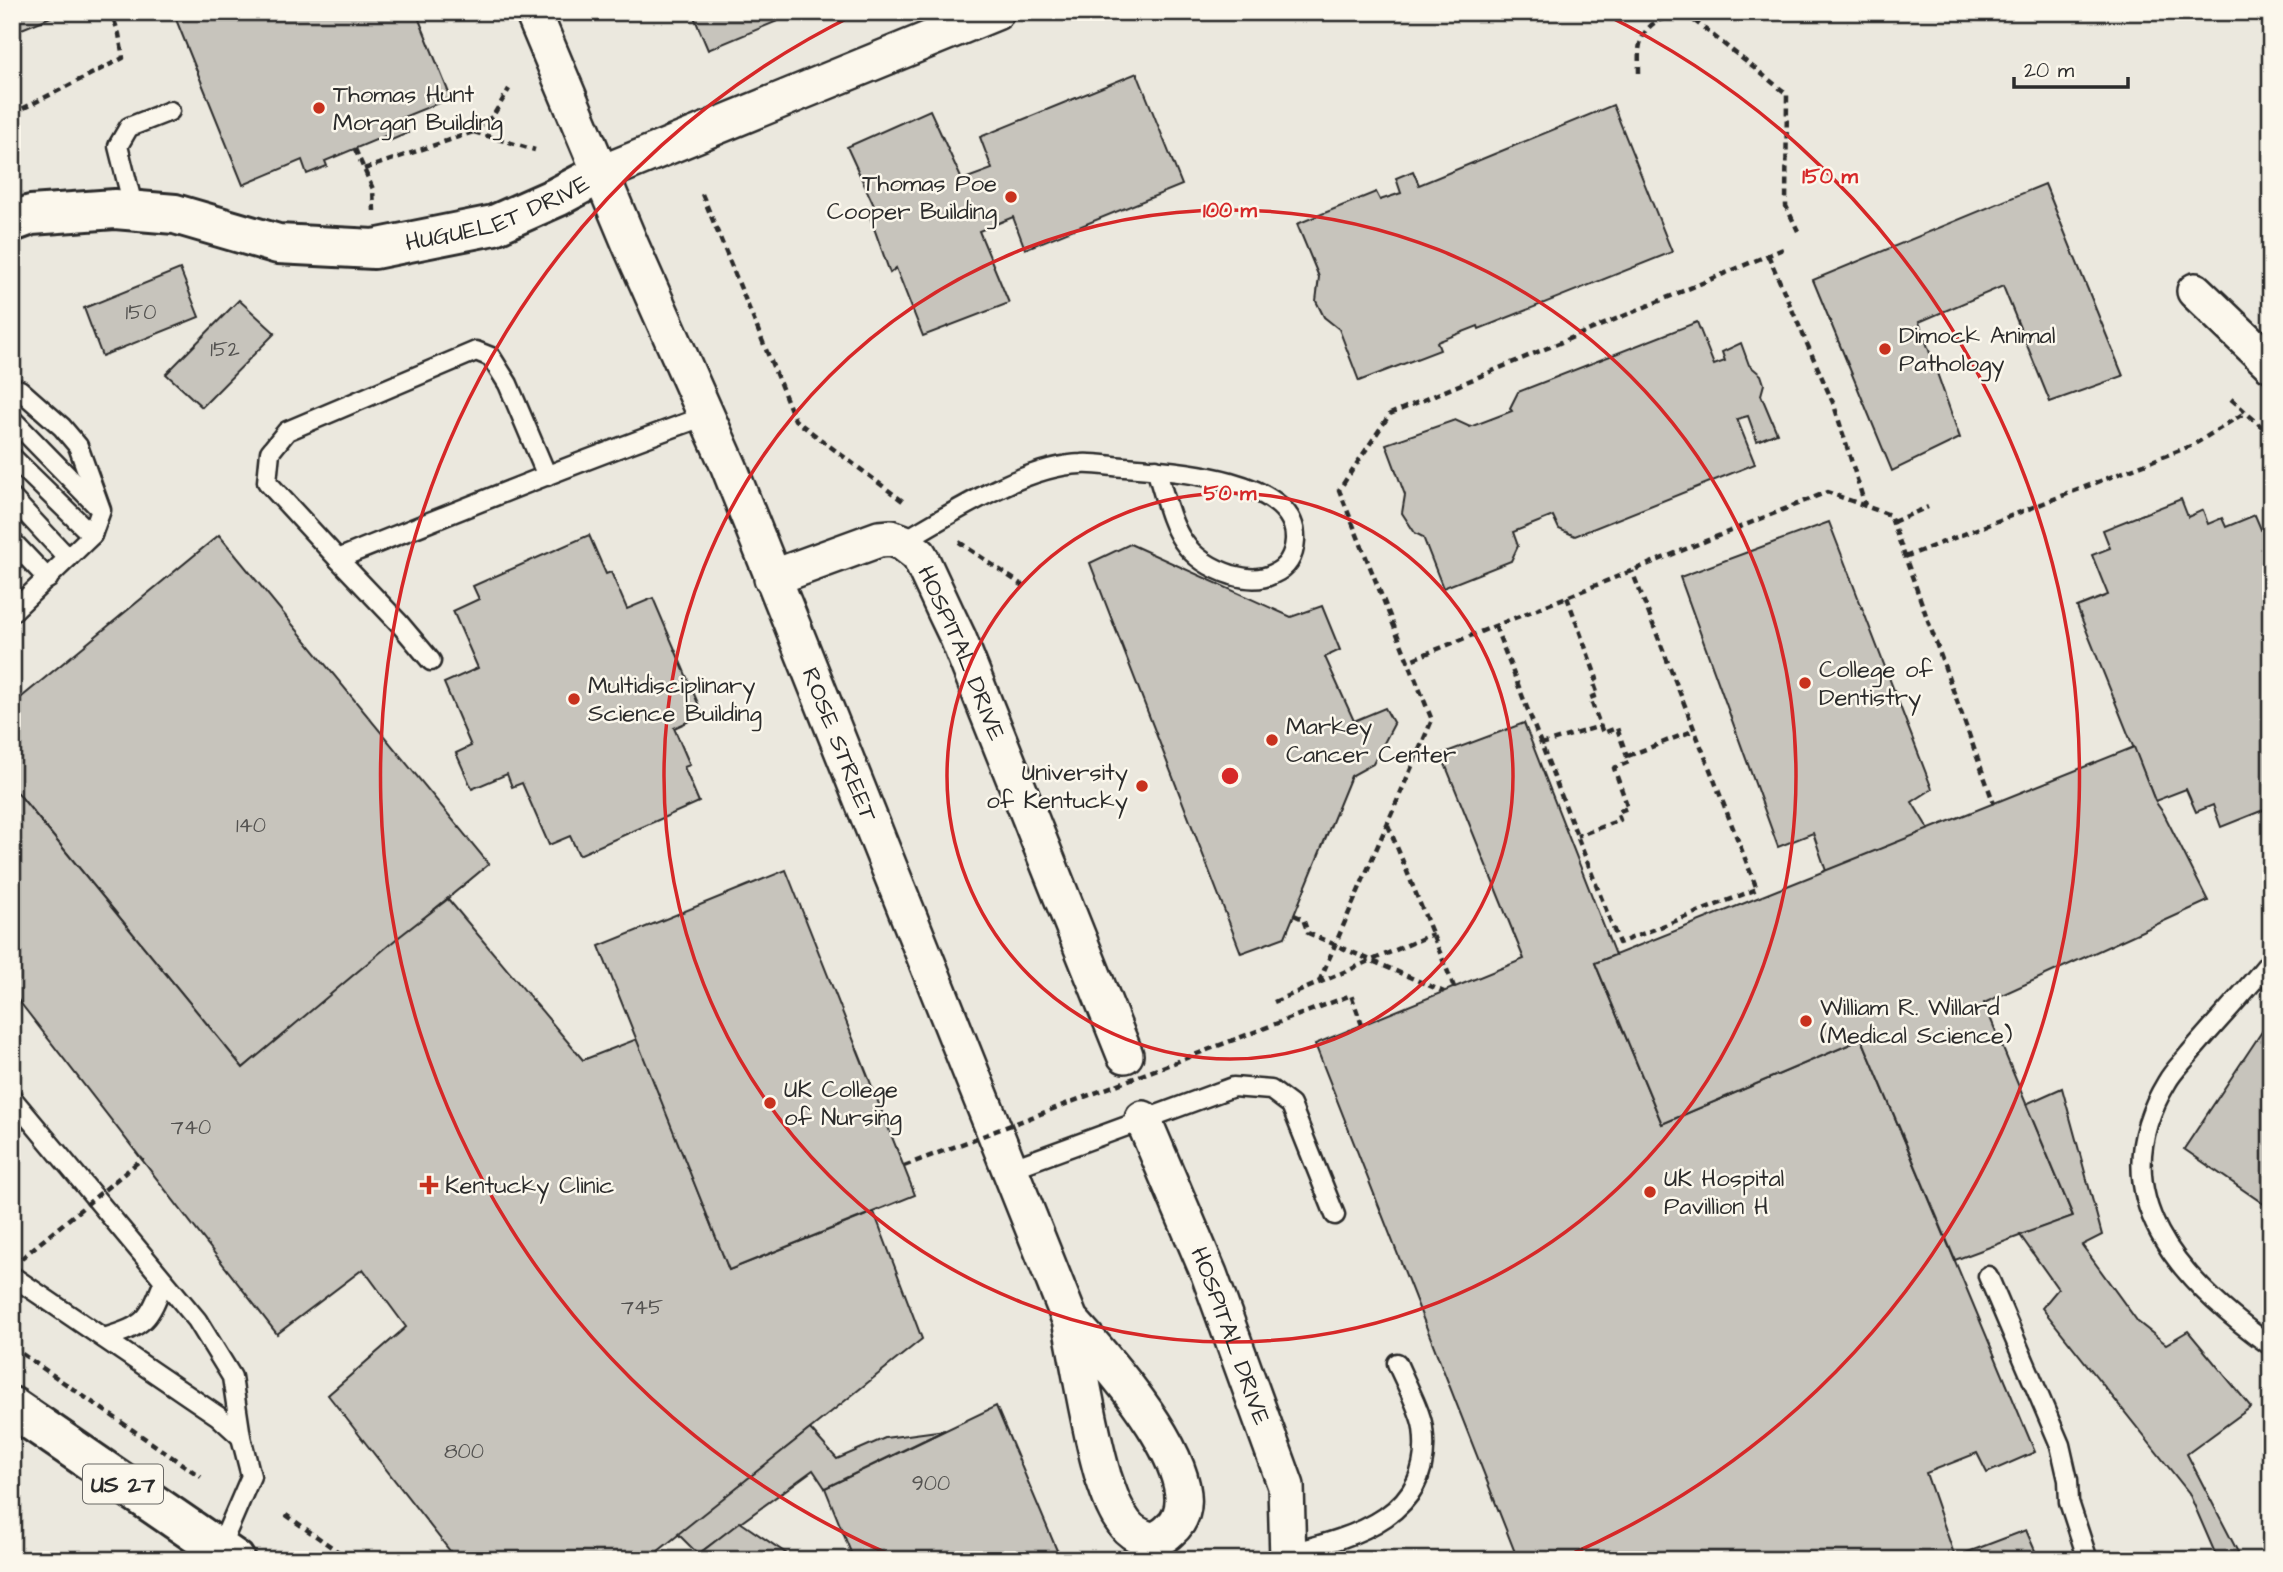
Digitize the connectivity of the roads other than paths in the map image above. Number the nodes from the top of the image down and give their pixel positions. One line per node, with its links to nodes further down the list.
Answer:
1 (533, 12): 4 (street, ROSE STREET)
2 (996, 12): 4 (street, HUGUELET DRIVE)
3 (170, 111): 5 (lane)
4 (600, 174): 5 (street, HUGUELET DRIVE); 10 (street, ROSE STREET)
5 (134, 210): 6 (street, HUGUELET DRIVE)
6 (12, 222)
7 (2195, 291): 8 (street)
8 (2271, 365)
9 (12, 388): 16 (lane)
10 (706, 416): 14 (lane); 22 (street, ROSE STREET)
11 (12, 419): 16 (lane)
12 (12, 457): 17 (lane)
13 (1156, 469): 13 (lane); 19 (lane)
14 (547, 477): 21 (lane); 21 (lane)
15 (12, 498): 20 (lane)
16 (101, 510): 17 (lane)
17 (92, 535): 20 (lane)
18 (12, 541): 23 (lane)
19 (902, 542): 22 (street, HOSPITAL DRIVE); 27 (street, HOSPITAL DRIVE)
20 (68, 558): 23 (lane)
21 (338, 559): 25 (lane)
22 (772, 578): 30 (street, ROSE STREET)
23 (48, 579): 24 (lane)
24 (12, 612)
25 (431, 661)
26 (2271, 960): 37 (lane)
27 (1125, 1055)
28 (12, 1098): 34 (lane)
29 (1143, 1119): 30 (lane); 31 (lane); 42 (street, HOSPITAL DRIVE)
30 (1010, 1169): 35 (street, ROSE STREET)
31 (1335, 1215)
32 (12, 1276): 36 (lane)
33 (1988, 1276): 43 (lane)
34 (164, 1281): 36 (lane); 40 (lane)
35 (1070, 1320): 35 (street)
36 (104, 1338): 40 (lane)
37 (2271, 1346)
38 (1397, 1363): 42 (lane)
39 (12, 1407): 41 (street, US 27)
40 (241, 1437): 41 (lane)
41 (227, 1555)
42 (1288, 1557)
43 (2088, 1560)

